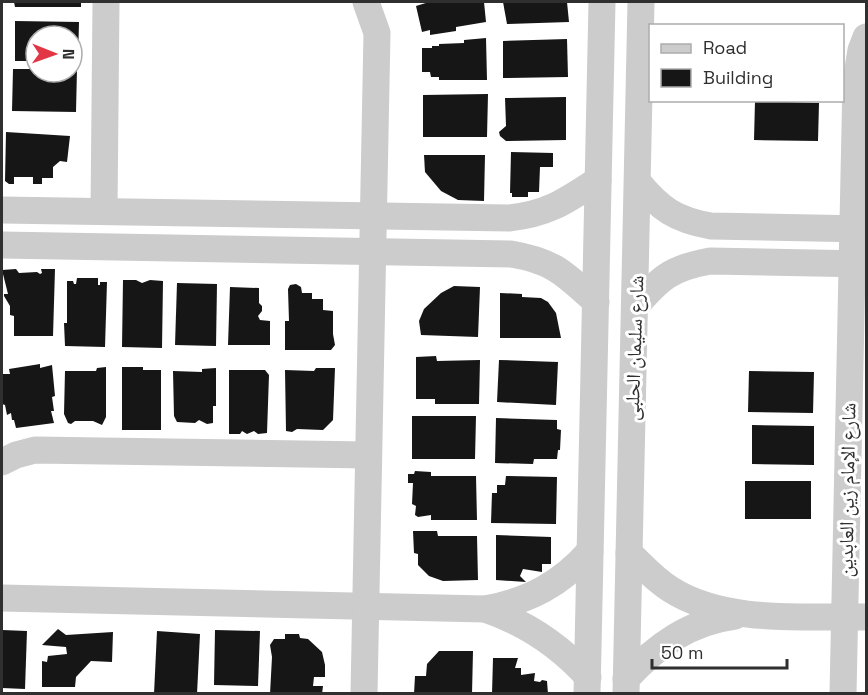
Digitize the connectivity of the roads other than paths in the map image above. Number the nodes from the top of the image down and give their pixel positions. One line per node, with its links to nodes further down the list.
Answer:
1 (106, 2): 11 (street)
2 (366, 2): 12 (street)
3 (602, 2): 6 (street, شارع سليمان الحلبى)
4 (641, 2): 7 (street, شارع سليمان الحلبى)
5 (867, 37): 13 (street, شارع الإمام زين العابدين)
6 (601, 46): 7 (street); 8 (street, شارع سليمان الحلبى)
7 (640, 47): 9 (street, شارع سليمان الحلبى)
8 (598, 180): 12 (street); 17 (street, شارع سليمان الحلبى)
9 (638, 182): 13 (street); 18 (street, شارع سليمان الحلبى)
10 (2, 210): 11 (street)
11 (104, 211): 12 (street)
12 (373, 216): 15 (street)
13 (860, 229): 16 (street, شارع الإمام زين العابدين)
14 (2, 245): 15 (street)
15 (372, 252): 17 (street); 21 (street)
16 (859, 263): 18 (street); 23 (street, شارع الإمام زين العابدين)
17 (596, 302): 19 (street, شارع سليمان الحلبى)
18 (635, 307): 20 (street, شارع سليمان الحلبى)
19 (593, 423): 20 (street); 24 (street, شارع سليمان الحلبى)
20 (632, 424): 25 (street, شارع سليمان الحلبى)
21 (368, 455): 22 (street); 27 (street)
22 (2, 462)
23 (857, 471): 30 (street, شارع الإمام زين العابدين)
24 (590, 551): 28 (street); 31 (street, شارع سليمان الحلبى)
25 (629, 553): 29 (street); 32 (street, شارع سليمان الحلبى)
26 (2, 598): 27 (street)
27 (365, 605): 28 (street); 33 (street)
28 (485, 609): 31 (street)
29 (745, 614): 30 (street); 32 (street)
30 (856, 617): 34 (street, شارع الإمام زين العابدين)
31 (587, 685)
32 (626, 686)
33 (364, 693)
34 (843, 693)

